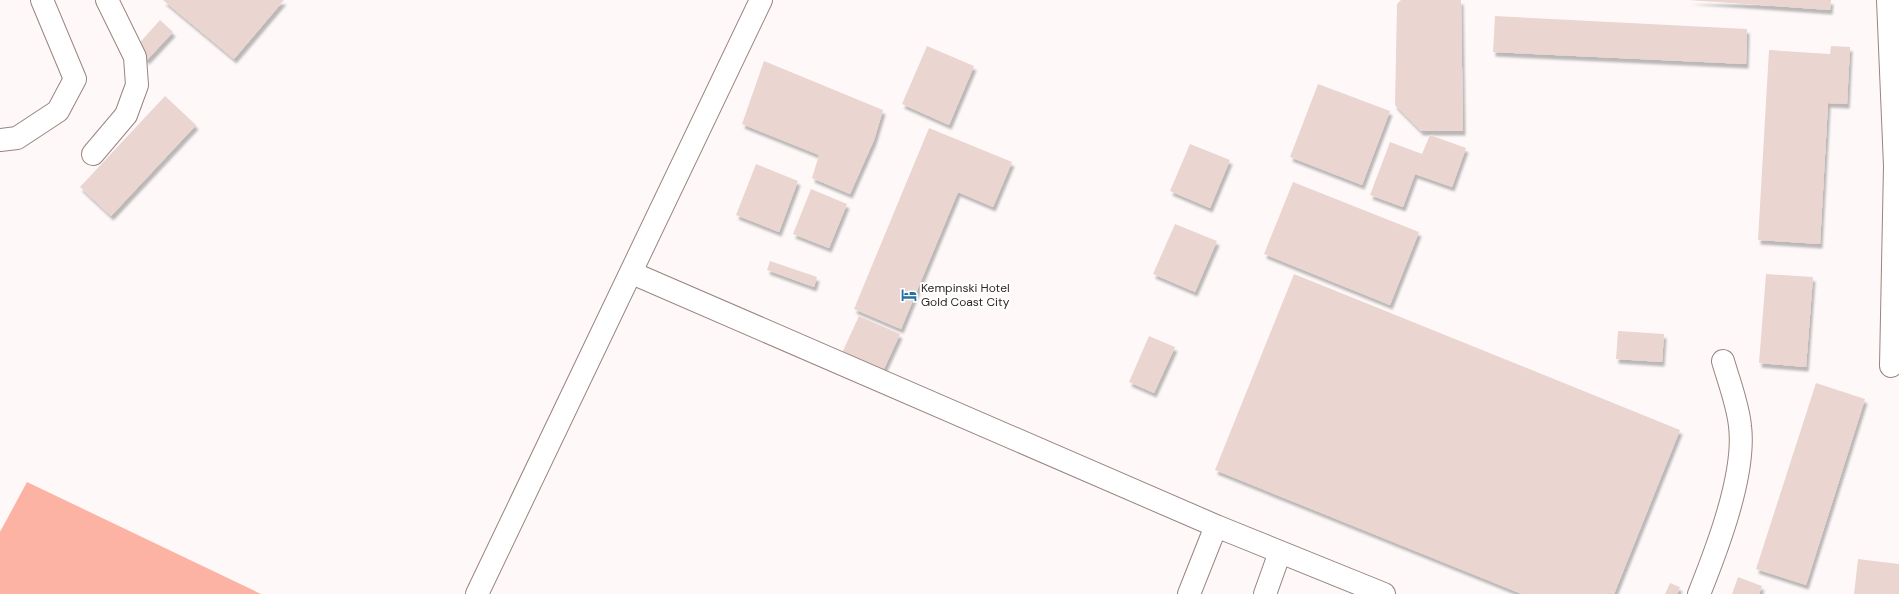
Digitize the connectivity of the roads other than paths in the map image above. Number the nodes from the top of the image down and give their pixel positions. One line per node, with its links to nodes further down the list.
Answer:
1 (42, 0): 5 (lane)
2 (107, 0): 6 (lane)
3 (761, 0): 9 (lane)
4 (1888, 0): 7 (lane)
5 (0, 140)
6 (93, 154)
7 (1897, 166): 8 (lane)
8 (1896, 260): 11 (lane)
9 (632, 273): 12 (lane); 14 (lane)
10 (1723, 361): 18 (lane)
11 (1891, 366)
12 (1216, 526): 13 (lane); 15 (lane)
13 (1280, 552): 16 (lane); 17 (lane)
14 (477, 594)
15 (1189, 594)
16 (1265, 594)
17 (1384, 594)
18 (1699, 594)

